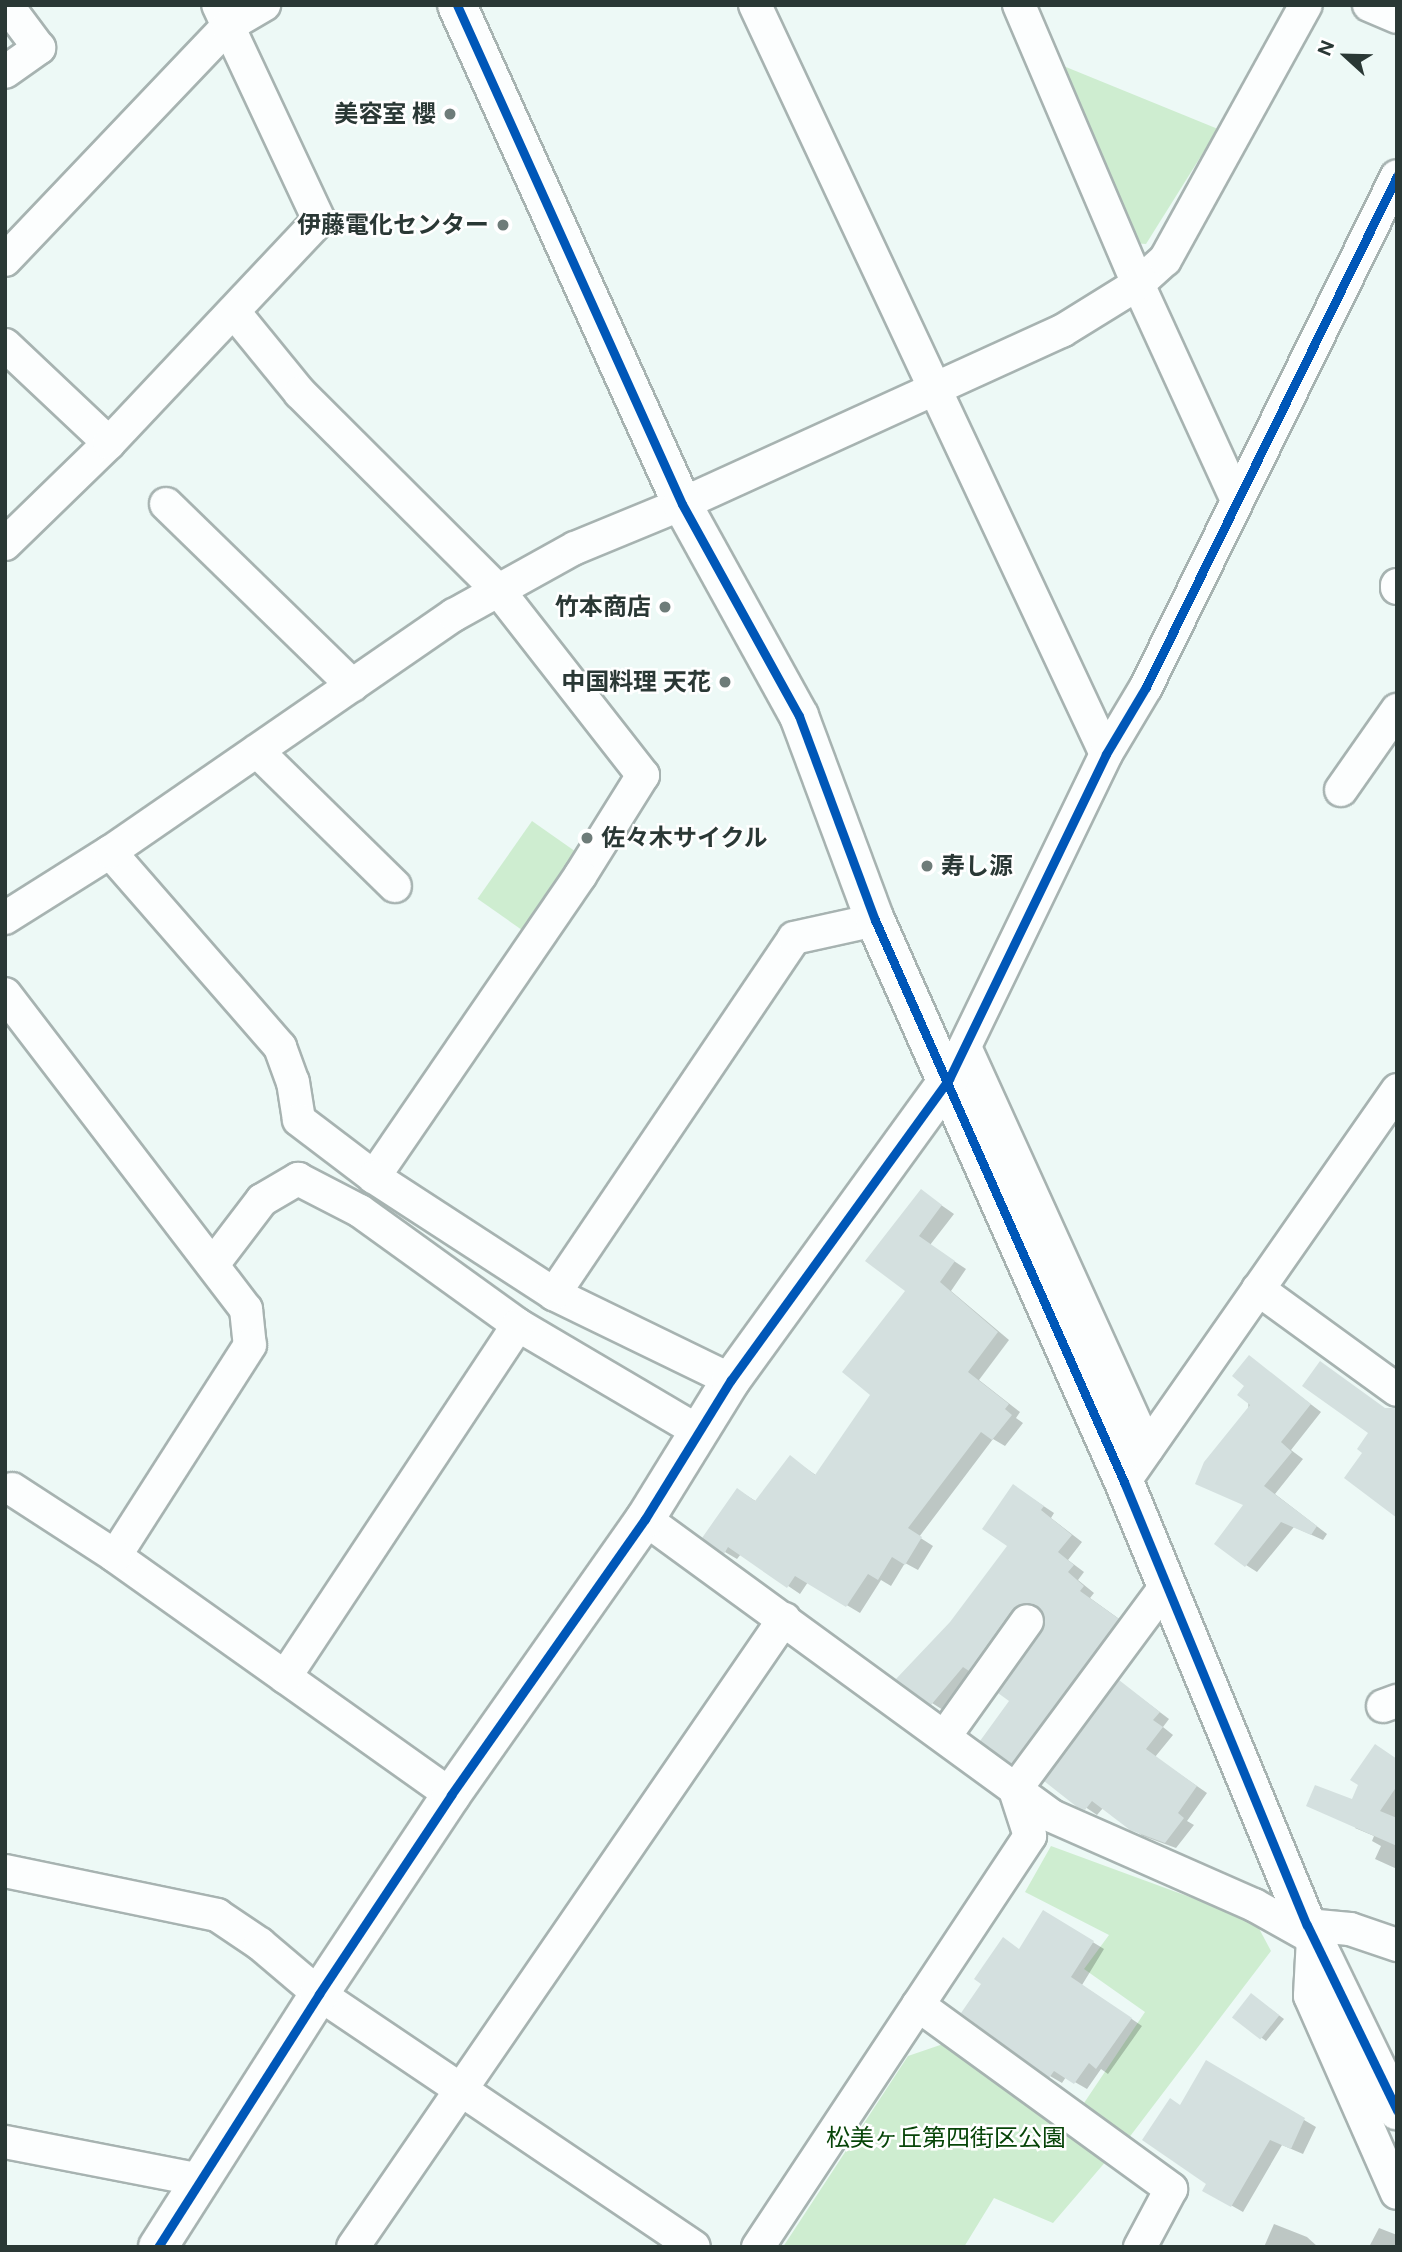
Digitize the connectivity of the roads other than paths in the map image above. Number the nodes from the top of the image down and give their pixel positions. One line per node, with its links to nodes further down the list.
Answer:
1 (7, 5): 10 (street)
2 (264, 5): 8 (street)
3 (457, 5): 20 (street)
4 (755, 5): 16 (street)
5 (1019, 5): 13 (street)
6 (1306, 5): 13 (street)
7 (1369, 5): 9 (street)
8 (223, 15): 12 (street); 14 (street)
9 (1397, 17)
10 (5, 72)
11 (1397, 176): 18 (street)
12 (5, 260)
13 (1138, 284): 16 (street); 18 (street)
14 (234, 312): 17 (street); 22 (street)
15 (5, 345): 17 (street)
16 (932, 388): 20 (street); 26 (street)
17 (109, 443): 21 (street)
18 (1237, 500): 26 (street)
19 (166, 504): 23 (street)
20 (682, 505): 22 (street); 31 (street)
21 (5, 544)
22 (499, 591): 23 (street); 35 (street)
23 (352, 685): 25 (street)
24 (1397, 710): 27 (street)
25 (257, 751): 28 (street); 29 (street)
26 (1106, 754): 33 (street)
27 (1341, 790)
28 (110, 852): 30 (street); 35 (street)
29 (396, 886)
30 (5, 918)
31 (875, 920): 33 (street); 38 (street)
32 (5, 994): 36 (street)
33 (957, 1063): 40 (street); 43 (street); 44 (street)
34 (1397, 1090): 37 (street)
35 (373, 1177): 38 (street)
36 (214, 1263): 39 (street); 47 (street)
37 (1258, 1289): 41 (street); 43 (street)
38 (554, 1294): 40 (street)
39 (518, 1325): 42 (street); 51 (street)
40 (732, 1380): 42 (street)
41 (1397, 1390)
42 (698, 1432): 46 (street)
43 (1147, 1449): 44 (street)
44 (1124, 1482): 48 (street)
45 (12, 1489): 47 (street)
46 (645, 1519): 49 (street); 54 (street)
47 (115, 1556): 51 (street)
48 (1165, 1587): 53 (street); 56 (street)
49 (784, 1619): 52 (street); 60 (street)
50 (1027, 1621): 52 (street)
51 (285, 1677): 54 (street)
52 (945, 1736): 53 (street)
53 (1015, 1790): 56 (street); 59 (street)
54 (451, 1795): 58 (street)
55 (5, 1871): 58 (street)
56 (1310, 1931): 57 (street); 61 (street); 64 (street)
57 (1397, 1945)
58 (319, 1994): 60 (street); 63 (street)
59 (918, 2005): 68 (street); 69 (street)
60 (460, 2087): 66 (street); 67 (street)
61 (1397, 2110)
62 (5, 2142): 63 (street)
63 (200, 2180): 65 (street)
64 (1397, 2193)
65 (158, 2247)
66 (353, 2247)
67 (694, 2247)
68 (758, 2247)
69 (1140, 2247)

